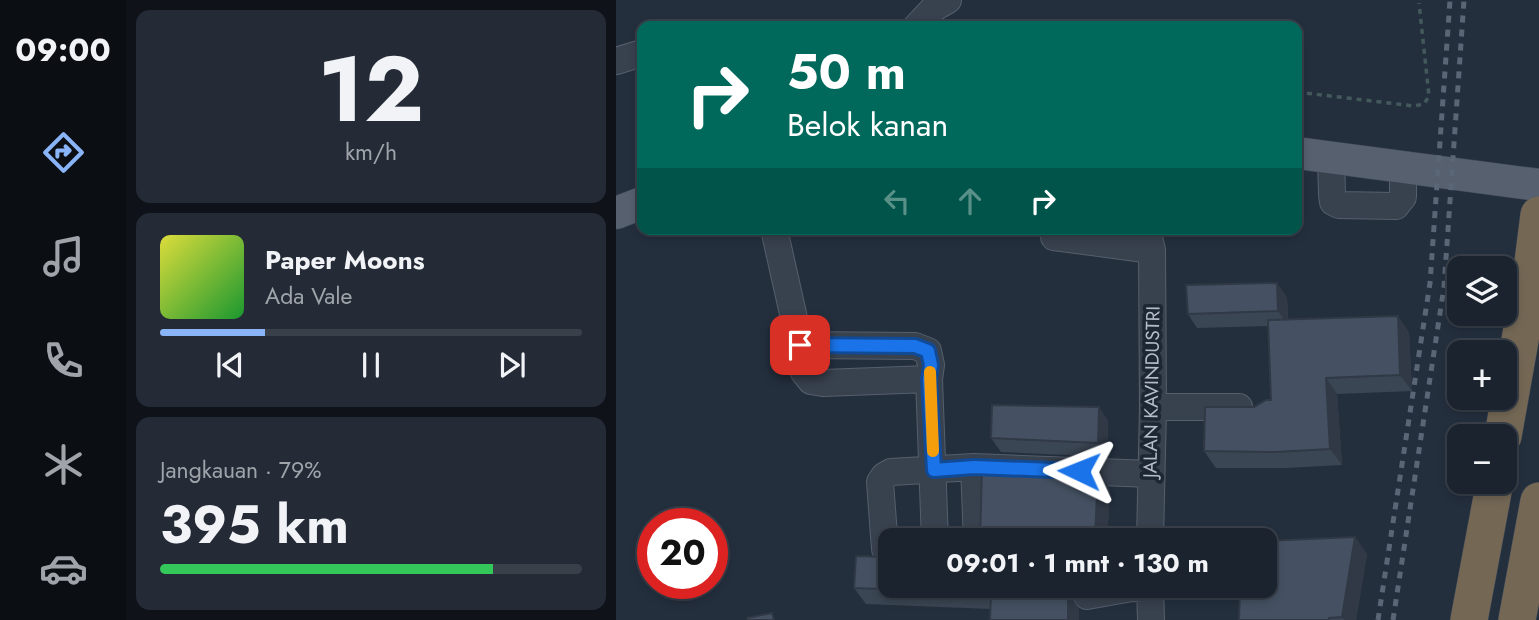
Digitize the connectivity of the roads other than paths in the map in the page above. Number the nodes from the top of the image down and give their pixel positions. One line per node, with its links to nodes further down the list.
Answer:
1 (637, 55): 2 (street)
2 (616, 61)
3 (1302, 154): 4 (main road)
4 (1331, 158): 5 (main road); 5 (street)
5 (1403, 167): 6 (main road)
6 (1539, 185)
7 (637, 205): 8 (main road)
8 (616, 213)
9 (1539, 215): 17 (highway)
10 (775, 235): 13 (street)
11 (1054, 237): 12 (street)
12 (1153, 238): 16 (street, JALAN KAVINDUSTRI)
13 (800, 345): 14 (street); 14 (street)
14 (929, 379): 19 (street)
15 (1265, 407): 16 (street)
16 (1153, 408): 20 (street, JALAN KAVINDUSTRI)
17 (1505, 424)
18 (974, 467): 19 (street); 20 (street); 25 (street)
19 (934, 470): 23 (street); 24 (street)
20 (1151, 474): 26 (street, JALAN KAVINDUSTRI)
21 (1493, 494): 29 (highway)
22 (1539, 501): 30 (highway)
23 (883, 528)
24 (935, 528)
25 (976, 528)
26 (1150, 528)
27 (1150, 598): 28 (street)
28 (1151, 620)
29 (1469, 620)
30 (1517, 620)

